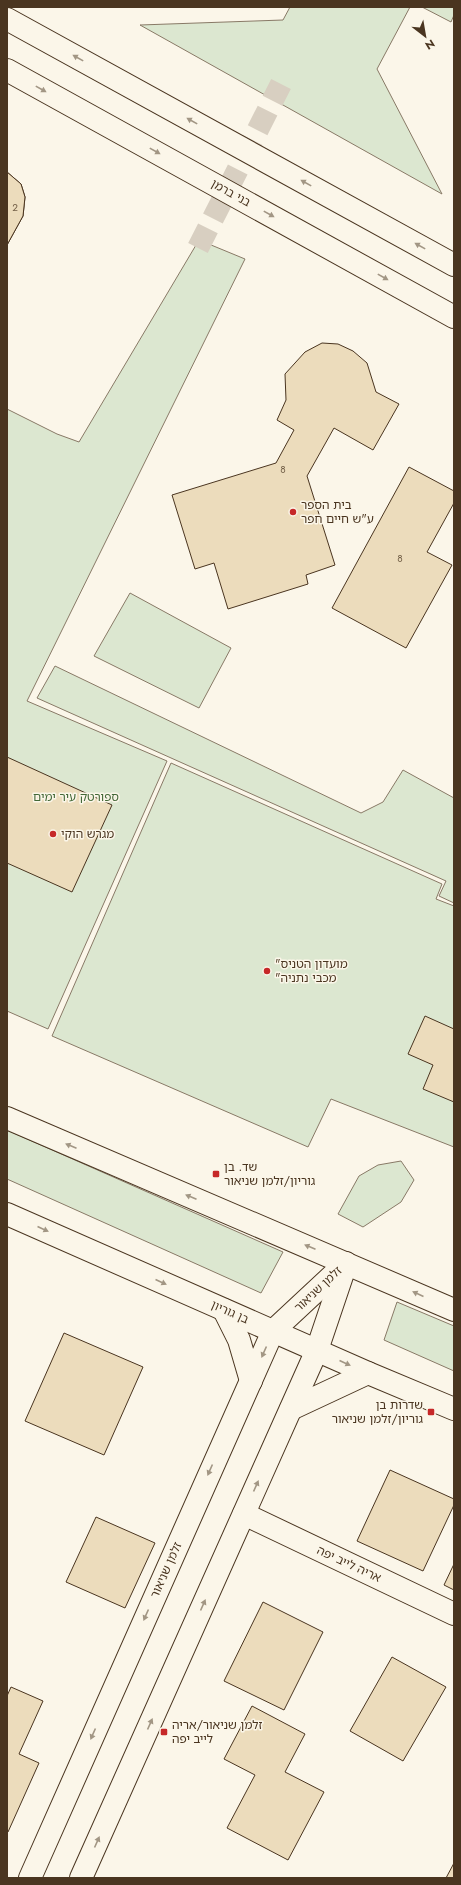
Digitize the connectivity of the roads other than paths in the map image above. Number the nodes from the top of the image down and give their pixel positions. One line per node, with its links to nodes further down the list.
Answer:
1 (7, 19): 3 (street, one-way to 1)
2 (7, 70): 4 (street, בני ברמן, one-way to 4)
3 (454, 265)
4 (454, 317)
5 (7, 1118): 7 (street, one-way to 5)
6 (7, 1214): 8 (street, בן גוריון, one-way to 8)
7 (346, 1263): 9 (street, one-way to 7); 10 (street, זלמן שניאור); 11 (street, זלמן שניאור)
8 (224, 1310): 10 (street, בן גוריון); 13 (street)
9 (454, 1310)
10 (273, 1331): 11 (street, בן גוריון); 13 (street, זלמן שניאור, one-way to 13)
11 (317, 1350): 12 (street, בן גוריון, one-way to 12); 14 (street, זלמן שניאור)
12 (368, 1373): 14 (street); 15 (street, בן גוריון)
13 (251, 1381): 18 (street, זלמן שניאור, one-way to 18)
14 (290, 1409): 16 (street, זלמן שניאור, one-way to 14)
15 (454, 1409)
16 (244, 1514): 17 (street, אריה לייב יפה); 19 (street, זלמן שניאור, one-way to 16)
17 (454, 1614)
18 (30, 1878)
19 (81, 1878)

